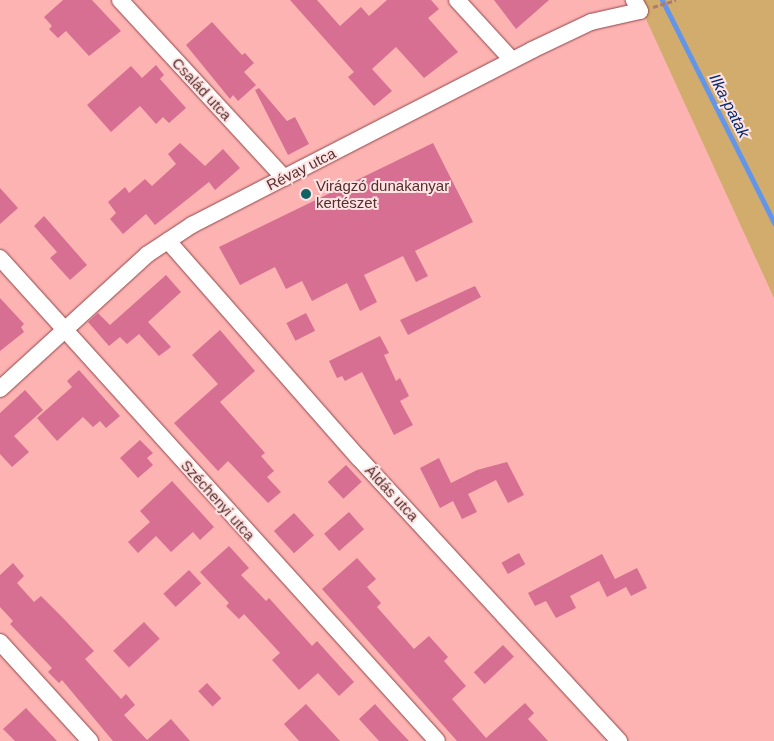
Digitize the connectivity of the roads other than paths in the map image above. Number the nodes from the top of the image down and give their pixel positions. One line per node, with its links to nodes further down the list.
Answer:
1 (120, 0): 5 (street, Család utca)
2 (458, 0): 4 (street)
3 (637, 5): 4 (street, Révay utca)
4 (512, 60): 5 (street, Révay utca)
5 (284, 178): 6 (street, Révay utca)
6 (168, 241): 8 (street, Révay utca); 13 (street, Áldás utca)
7 (0, 258): 8 (street, Széchenyi utca)
8 (66, 331): 9 (street, Révay utca); 12 (street, Széchenyi utca)
9 (0, 389)
10 (0, 642): 11 (street)
11 (90, 741)
12 (437, 741)
13 (619, 741)

